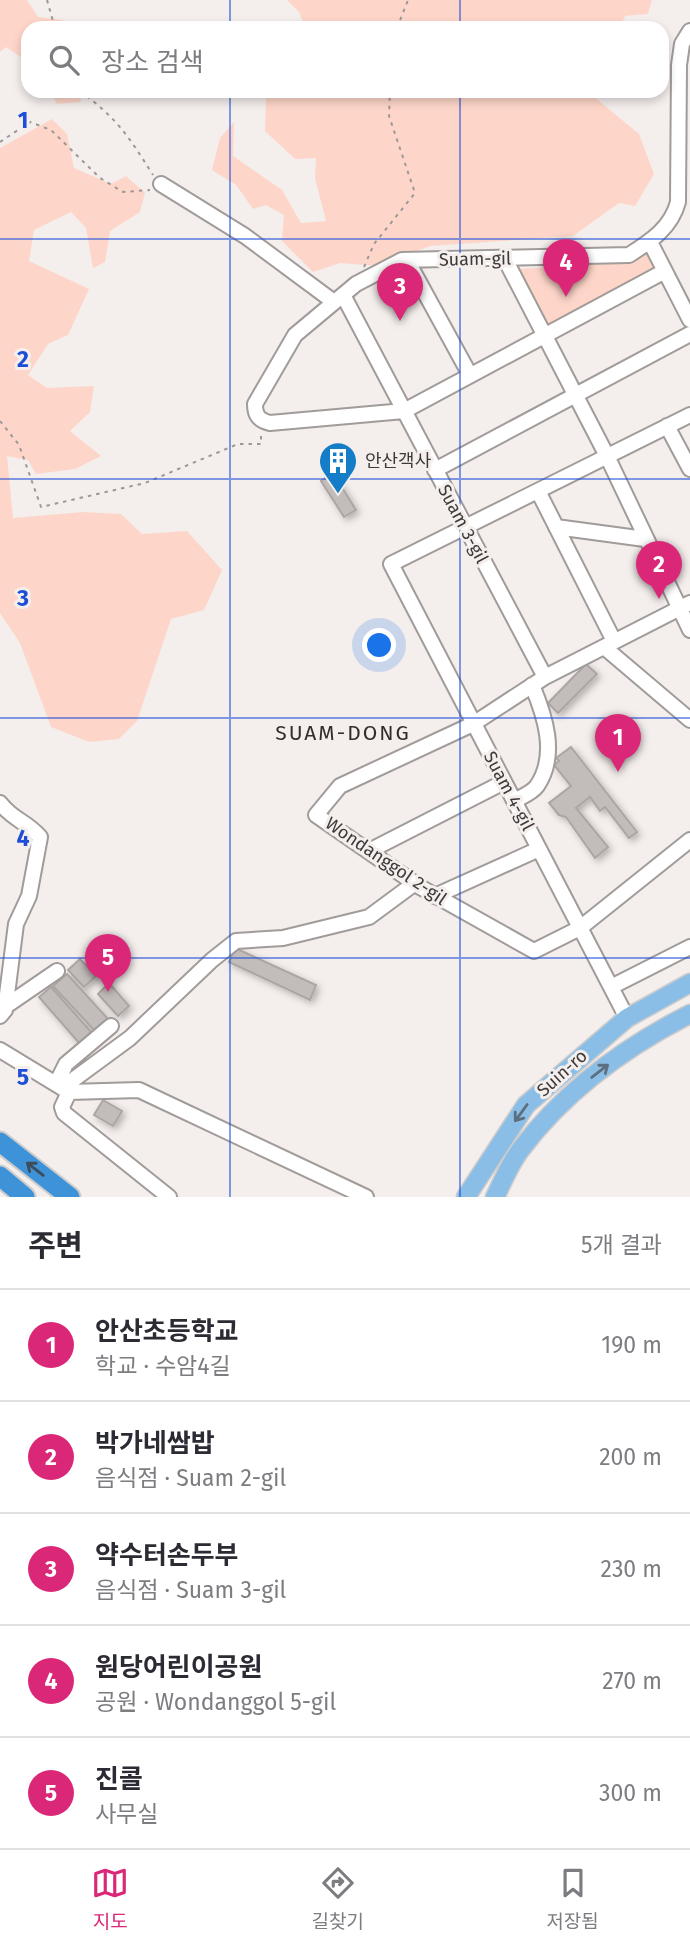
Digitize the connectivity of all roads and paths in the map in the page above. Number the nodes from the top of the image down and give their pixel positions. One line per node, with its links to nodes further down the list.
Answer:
1 (47, 0): 3 (path)
2 (408, 0): 4 (path)
3 (53, 21)
4 (400, 21)
5 (690, 31): 9 (street, Suam-gil)
6 (90, 98): 10 (path)
7 (390, 98): 15 (path)
8 (0, 142): 10 (path)
9 (684, 179): 11 (street, Suam-gil)
10 (165, 186): 16 (street)
11 (650, 242): 13 (street, Suam-gil); 14 (street)
12 (407, 260): 13 (street, Suam-gil); 15 (street, Suam-gil); 20 (street)
13 (505, 260): 19 (street)
14 (665, 271): 17 (street); 19 (street)
15 (356, 284): 16 (street, Suam-gil)
16 (339, 299): 22 (street, Suam 3-gil); 24 (street, Suam-gil)
17 (690, 320)
18 (690, 334): 21 (street)
19 (544, 336): 20 (street); 21 (street)
20 (470, 375): 22 (street)
21 (575, 396): 27 (street); 29 (street)
22 (404, 411): 24 (street); 29 (street, Suam 3-gil)
23 (690, 415): 26 (street)
24 (260, 420): 25 (path)
25 (0, 421)
26 (667, 426): 27 (street); 28 (street)
27 (607, 456): 30 (street); 33 (street)
28 (690, 469)
29 (435, 470): 31 (street, Suam 3-gil)
30 (538, 491): 31 (street); 32 (street)
31 (464, 527): 37 (street, Suam 3-gil); 39 (street, Suam 4-gil)
32 (556, 527): 33 (street); 36 (street)
33 (645, 539): 34 (street)
34 (684, 606): 35 (street); 36 (street, Wondanggol 2-gil)
35 (690, 630)
36 (609, 644): 37 (street, Wondanggol 2-gil); 38 (street)
37 (539, 681): 39 (street, Wondanggol 2-gil); 41 (street, Suam 3-gil)
38 (690, 720)
39 (473, 724): 40 (street, Suam 4-gil); 45 (street, Wondanggol 2-gil)
40 (504, 782): 41 (street, Suam 4-gil); 45 (street)
41 (514, 801): 44 (street, Suam 4-gil)
42 (0, 803): 53 (street)
43 (690, 840): 48 (street)
44 (539, 849): 47 (street); 48 (street, Suam 4-gil)
45 (369, 851): 46 (street, Wondanggol 2-gil)
46 (415, 883): 47 (street, Wondanggol 2-gil); 58 (street)
47 (435, 896): 48 (street, Wondanggol 2-gil)
48 (580, 928): 52 (street, Suam 4-gil)
49 (690, 947): 52 (street)
50 (57, 971): 53 (street)
51 (690, 983): 55 (main road, Suin-ro)
52 (611, 987): 55 (street, Suam 4-gil)
53 (3, 1011)
54 (690, 1014): 66 (main road, Suin-ro, one-way to 54)
55 (627, 1018): 65 (main road, Suin-ro, one-way to 65)
56 (111, 1026): 58 (street)
57 (0, 1050): 58 (street)
58 (62, 1088): 63 (street); 64 (street)
59 (0, 1142): 62 (highway, one-way to 59)
60 (0, 1176): 61 (highway)
61 (25, 1197)
62 (71, 1197)
63 (169, 1197)
64 (366, 1197)
65 (466, 1197)
66 (495, 1197)

